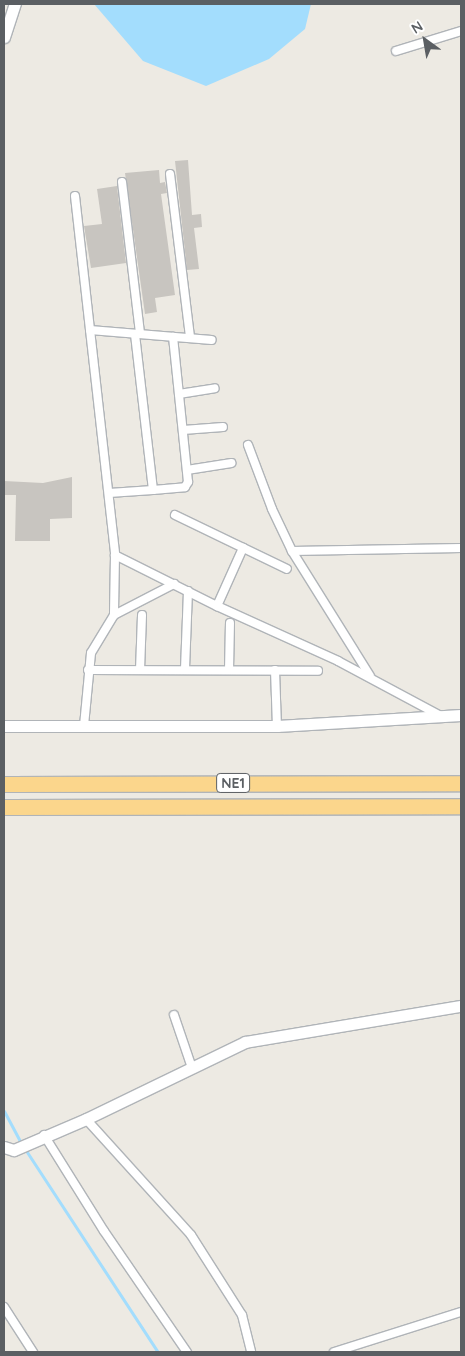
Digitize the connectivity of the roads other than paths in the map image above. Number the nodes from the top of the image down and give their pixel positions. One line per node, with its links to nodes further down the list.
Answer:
1 (14, 4): 3 (street)
2 (461, 31): 4 (street)
3 (4, 37)
4 (396, 51)
5 (170, 174): 11 (street)
6 (122, 182): 9 (street)
7 (75, 196): 8 (street)
8 (90, 330): 9 (street); 21 (street)
9 (138, 334): 10 (street); 20 (street)
10 (173, 337): 11 (street); 14 (street)
11 (190, 338): 12 (street)
12 (212, 340)
13 (215, 388): 14 (street)
14 (179, 394): 16 (street)
15 (223, 427): 16 (street)
16 (183, 430): 19 (street)
17 (248, 445): 25 (street)
18 (231, 463): 19 (street)
19 (187, 470): 20 (street)
20 (153, 490): 21 (street)
21 (109, 493): 26 (street)
22 (176, 515): 23 (street)
23 (243, 548): 27 (street); 30 (street)
24 (461, 548): 25 (street)
25 (292, 551): 40 (street)
26 (115, 555): 28 (street); 32 (street)
27 (287, 569)
28 (174, 584): 29 (street); 32 (street)
29 (188, 591): 30 (street); 34 (street)
30 (217, 606): 40 (street)
31 (142, 614): 36 (street)
32 (114, 615): 35 (street)
33 (230, 623): 37 (street)
34 (185, 669): 36 (street); 37 (street)
35 (88, 670): 36 (street); 44 (street)
36 (140, 670)
37 (229, 670): 38 (street)
38 (275, 670): 39 (street); 45 (street)
39 (318, 671)
40 (372, 678): 41 (street)
41 (439, 714): 42 (street); 45 (street)
42 (461, 715)
43 (4, 726): 44 (street)
44 (84, 726): 45 (street)
45 (277, 726)
46 (461, 783): 47 (highway, NE1)
47 (4, 784)
48 (461, 806): 49 (highway, NE1)
49 (4, 807)
50 (461, 1006): 52 (street)
51 (174, 1015): 52 (street)
52 (191, 1065): 53 (street)
53 (86, 1119): 54 (street); 60 (street)
54 (41, 1136): 55 (street); 59 (street)
55 (9, 1148)
56 (4, 1307): 58 (street)
57 (461, 1312): 61 (street)
58 (33, 1352)
59 (187, 1352)
60 (251, 1352)
61 (334, 1352)

